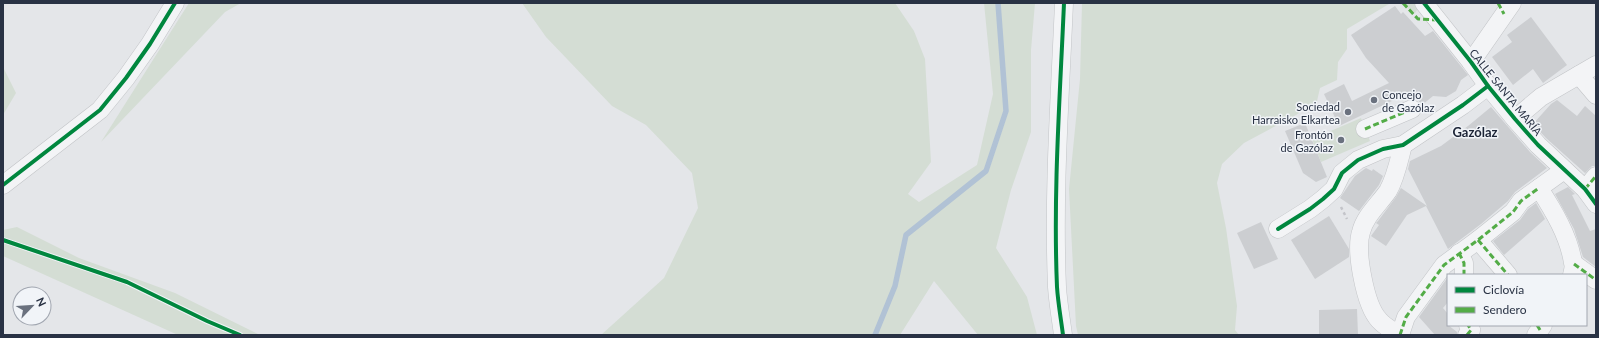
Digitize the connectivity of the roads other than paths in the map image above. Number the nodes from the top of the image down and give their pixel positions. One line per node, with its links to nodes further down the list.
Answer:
1 (175, 3): 16 (street)
2 (1064, 3): 27 (street)
3 (1424, 3): 5 (street, CALLE SANTA MARÍA)
4 (1504, 7): 5 (street)
5 (1471, 62): 8 (street, CALLE SANTA MARÍA)
6 (1596, 65): 7 (street)
7 (1578, 75): 9 (street); 10 (street)
8 (1488, 86): 10 (street, CALLE SANTA MARÍA); 12 (street)
9 (1596, 95)
10 (1515, 118): 14 (street, CALLE SANTA MARÍA)
11 (1365, 129): 12 (street)
12 (1426, 129): 13 (street)
13 (1403, 145): 19 (street); 28 (street)
14 (1564, 170): 15 (street, CALLE SANTA MARÍA); 17 (street)
15 (1590, 182): 18 (street, CALLE SANTA MARÍA)
16 (3, 185)
17 (1539, 188): 20 (street); 22 (street)
18 (1596, 204)
19 (1278, 229)
20 (1478, 240): 21 (street); 24 (street)
21 (1459, 253): 23 (street); 28 (street)
22 (1573, 270): 25 (street)
23 (1464, 274)
24 (1507, 274)
25 (1582, 274)
26 (1469, 326): 29 (street)
27 (1063, 335)
28 (1399, 335)
29 (1467, 335)

